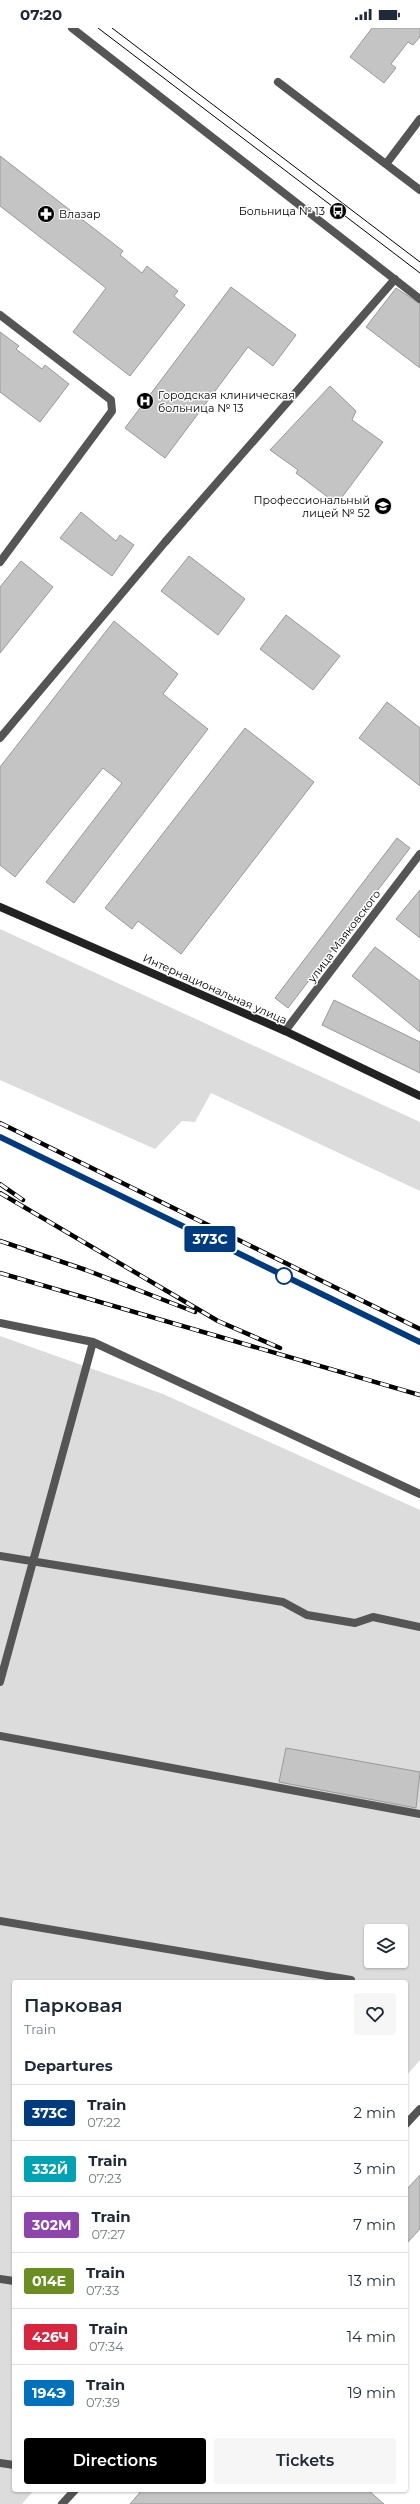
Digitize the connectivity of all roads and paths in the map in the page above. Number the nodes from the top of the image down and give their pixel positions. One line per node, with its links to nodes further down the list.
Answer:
1 (72, 28): 6 (street)
2 (278, 82): 4 (street)
3 (420, 119): 4 (street)
4 (386, 164): 5 (street)
5 (420, 190)
6 (395, 279): 7 (street); 10 (street)
7 (420, 299)
8 (0, 315): 9 (street)
9 (0, 562)
10 (0, 738)
11 (420, 854): 13 (street, улица Маяковского)
12 (0, 907): 13 (main road, Интернациональная улица)
13 (285, 1031): 14 (main road, Интернациональная улица)
14 (420, 1096)
15 (0, 1323): 16 (street)
16 (93, 1342): 17 (street); 19 (street)
17 (420, 1494)
18 (0, 1556): 19 (street)
19 (33, 1563): 20 (street); 21 (street)
20 (420, 1627)
21 (0, 1682)
22 (0, 1736): 23 (street)
23 (420, 1814)
24 (0, 1921): 25 (street)
25 (351, 1980)
26 (420, 2109): 27 (street)
27 (408, 2122)
28 (0, 2279): 29 (street)
29 (12, 2281)
30 (0, 2462): 31 (street)
31 (12, 2465)
32 (73, 2492): 33 (street)
33 (62, 2504)

